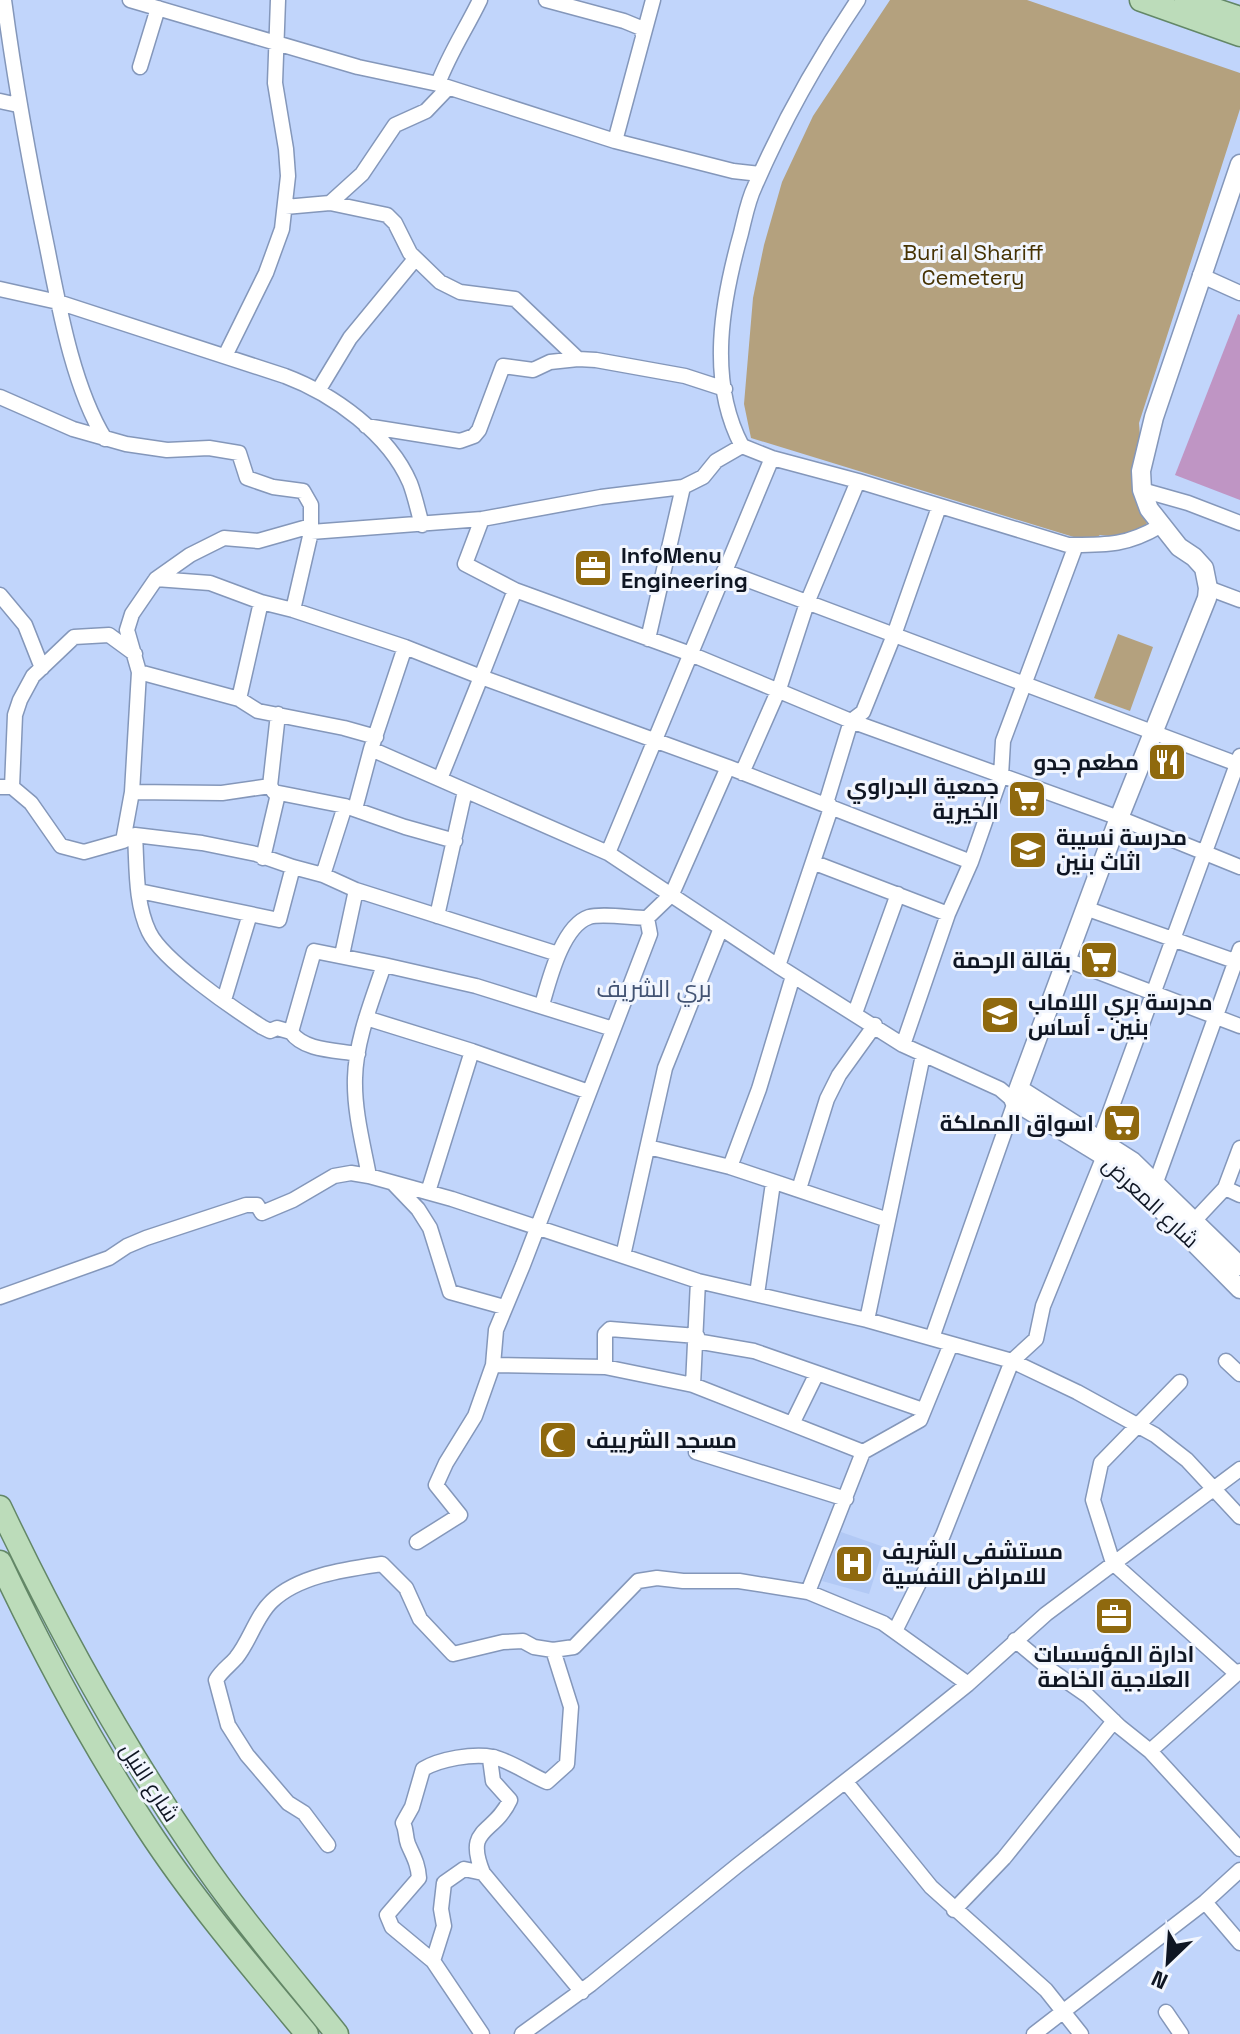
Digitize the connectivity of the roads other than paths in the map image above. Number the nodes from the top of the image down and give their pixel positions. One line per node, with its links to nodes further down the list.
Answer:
1 (4, 0): 18 (street)
2 (130, 0): 10 (street)
3 (278, 0): 14 (street)
4 (480, 0): 16 (street)
5 (546, 0): 12 (street)
6 (653, 0): 12 (street)
7 (858, 0): 21 (street)
8 (1141, 0): 13 (main road)
9 (1186, 0): 11 (main road)
10 (158, 8): 14 (street); 15 (street)
11 (1240, 18)
12 (643, 35): 19 (street)
13 (1240, 35)
14 (277, 43): 16 (street); 23 (street)
15 (140, 67)
16 (443, 86): 19 (street); 22 (street)
17 (0, 101): 18 (street)
18 (18, 105): 29 (street)
19 (615, 141): 21 (street)
20 (1240, 164): 24 (main road)
21 (760, 174): 32 (street)
22 (330, 203): 23 (street); 25 (street)
23 (285, 207): 30 (street)
24 (1233, 210): 26 (main road)
25 (415, 259): 31 (street); 33 (street)
26 (1200, 275): 28 (street); 41 (main road)
27 (0, 289): 29 (street)
28 (1240, 293)
29 (58, 302): 30 (street); 36 (street)
30 (225, 356): 33 (street)
31 (578, 359): 32 (street); 35 (street)
32 (725, 389): 37 (street)
33 (318, 391): 35 (street)
34 (0, 397): 36 (street)
35 (366, 426): 45 (street)
36 (105, 439): 47 (street)
37 (742, 446): 38 (street); 40 (street)
38 (772, 458): 39 (street); 50 (street)
39 (858, 481): 42 (street); 57 (street)
40 (683, 487): 43 (street); 60 (street)
41 (1142, 490): 44 (street); 46 (main road)
42 (939, 507): 48 (street); 59 (street)
43 (482, 519): 45 (street); 53 (street)
44 (1240, 523)
45 (422, 525): 47 (street)
46 (1160, 526): 48 (street); 49 (main road)
47 (311, 529): 51 (street); 58 (street)
48 (1076, 545): 68 (street)
49 (1179, 547): 52 (main road); 61 (main road)
50 (724, 571): 57 (street); 63 (street)
51 (156, 579): 56 (street); 64 (street)
52 (1208, 588): 55 (street); 61 (main road)
53 (515, 590): 60 (street); 67 (street)
54 (0, 595): 65 (street)
55 (1240, 600)
56 (261, 602): 58 (street); 70 (street)
57 (807, 603): 59 (street); 69 (street)
58 (293, 610): 62 (street)
59 (894, 635): 68 (street); 72 (street)
60 (648, 639): 63 (street)
61 (1187, 646): 73 (main road)
62 (405, 647): 67 (street); 75 (street)
63 (688, 653): 69 (street); 74 (street)
64 (135, 654): 65 (street); 66 (street)
65 (42, 668): 80 (street)
66 (139, 672): 70 (street); 83 (street)
67 (481, 677): 74 (street); 79 (street)
68 (1025, 685): 73 (street); 78 (street)
69 (779, 689): 72 (street); 77 (street)
70 (239, 699): 71 (street)
71 (278, 714): 75 (street); 81 (street)
72 (851, 721): 78 (street); 85 (street)
73 (1154, 731): 76 (street); 86 (main road)
74 (656, 741): 77 (street); 90 (street)
75 (373, 743): 79 (street); 84 (street)
76 (1239, 761): 89 (street)
77 (735, 770): 85 (street); 99 (street)
78 (1001, 776): 86 (street); 92 (street)
79 (440, 779): 82 (street)
80 (6, 787): 87 (street)
81 (274, 790): 83 (street); 84 (street); 91 (street)
82 (465, 791): 88 (street); 90 (street)
83 (132, 792): 87 (street)
84 (350, 808): 88 (street); 96 (street)
85 (831, 808): 92 (street); 93 (street)
86 (1119, 818): 89 (street); 101 (main road)
87 (129, 838): 91 (street); 98 (street)
88 (455, 841): 104 (street)
89 (1205, 851): 95 (street); 107 (street)
90 (608, 853): 99 (street)
91 (263, 858): 94 (street)
92 (971, 862): 103 (street)
93 (815, 863): 100 (street); 113 (street)
94 (293, 867): 96 (street); 102 (street)
95 (1240, 867)
96 (323, 875): 97 (street)
97 (356, 890): 104 (street); 109 (street)
98 (139, 891): 102 (street); 116 (street)
99 (672, 894): 105 (street); 106 (street)
100 (898, 894): 103 (street); 118 (street)
101 (1085, 908): 107 (street); 111 (main road)
102 (250, 914): 116 (street)
103 (948, 914): 125 (street)
104 (437, 916): 108 (street)
105 (647, 918): 108 (street); 123 (street)
106 (721, 928): 113 (street); 131 (street)
107 (1173, 941): 110 (street); 115 (street)
108 (558, 954): 117 (street)
109 (342, 955): 112 (street); 124 (street)
110 (1238, 958): 119 (street)
111 (1067, 960): 115 (street); 130 (main road)
112 (384, 965): 117 (street); 120 (street)
113 (778, 966): 114 (street)
114 (793, 976): 118 (street); 134 (street)
115 (1154, 994): 119 (street); 133 (street)
116 (224, 1000): 124 (street)
117 (542, 1005): 123 (street)
118 (855, 1013): 121 (street)
119 (1215, 1016): 122 (street); 137 (street)
120 (366, 1018): 126 (street); 127 (street)
121 (875, 1025): 125 (street); 140 (street)
122 (1240, 1026)
123 (613, 1029): 129 (street)
124 (291, 1032): 127 (street)
125 (903, 1045): 128 (street)
126 (472, 1051): 129 (street); 141 (street)
127 (358, 1054): 135 (street)
128 (923, 1055): 130 (street); 143 (street)
129 (589, 1092): 145 (street)
130 (1012, 1095): 133 (main road, شارع المعرض); 154 (street)
131 (648, 1147): 134 (street); 146 (street)
132 (1240, 1148): 139 (street)
133 (1107, 1150): 137 (main road, شارع المعرض); 149 (main road, شارع المعرض); 157 (street)
134 (730, 1167): 138 (street)
135 (369, 1176): 136 (street); 151 (street)
136 (391, 1180): 141 (street); 152 (street)
137 (1156, 1182): 144 (main road, شارع المعرض)
138 (773, 1183): 140 (street); 150 (street)
139 (1225, 1188): 142 (street); 144 (street)
140 (799, 1189): 143 (street)
141 (428, 1192): 145 (street)
142 (1240, 1195)
143 (888, 1220): 153 (street)
144 (1194, 1221): 147 (main road, شارع المعرض)
145 (537, 1227): 146 (street); 152 (street)
146 (623, 1256): 148 (street)
147 (1240, 1266)
148 (698, 1281): 150 (street); 155 (street)
149 (1240, 1289)
150 (757, 1294): 153 (street)
151 (0, 1297)
152 (504, 1307): 159 (street)
153 (867, 1320): 154 (street)
154 (932, 1338): 156 (street)
155 (696, 1339): 160 (street); 161 (street); 164 (street)
156 (951, 1344): 157 (street); 165 (street)
157 (1012, 1361): 167 (street); 179 (street)
158 (1226, 1361): 162 (street)
159 (493, 1365): 160 (street); 175 (street)
160 (605, 1367): 164 (street)
161 (817, 1373): 165 (street); 166 (street)
162 (1240, 1374)
163 (1180, 1382): 167 (street)
164 (693, 1385): 166 (street)
165 (923, 1410): 169 (street)
166 (793, 1422): 169 (street)
167 (1138, 1424): 171 (street); 177 (street)
168 (696, 1452): 172 (street)
169 (863, 1452): 172 (street)
170 (1240, 1469): 171 (street)
171 (1212, 1489): 174 (street); 177 (street)
172 (846, 1499): 178 (street)
173 (0, 1507): 200 (main road, شارع النيل)
174 (1240, 1517)
175 (417, 1542)
176 (0, 1562): 199 (main road, شارع النيل)
177 (1113, 1563): 180 (street); 182 (street)
178 (808, 1592): 179 (street); 181 (street)
179 (895, 1631): 183 (street)
180 (1015, 1640): 183 (street); 184 (street)
181 (553, 1650): 186 (street); 188 (street)
182 (1238, 1673): 185 (street)
183 (968, 1684): 187 (street)
184 (1114, 1721): 185 (street); 193 (street)
185 (1150, 1751): 189 (street)
186 (494, 1757): 191 (street); 195 (street)
187 (846, 1782): 193 (street); 196 (street)
188 (328, 1845)
189 (1240, 1849)
190 (1240, 1870): 192 (street)
191 (483, 1873): 195 (street); 196 (street)
192 (1205, 1902): 194 (street); 197 (street)
193 (954, 1910): 197 (street)
194 (1240, 1943)
195 (433, 1961): 201 (street)
196 (582, 1992): 202 (street)
197 (1062, 2010): 203 (street); 204 (street)
198 (1166, 2012): 205 (street)
199 (307, 2034)
200 (337, 2034)
201 (482, 2034)
202 (522, 2034)
203 (1034, 2034)
204 (1081, 2034)
205 (1181, 2034)

